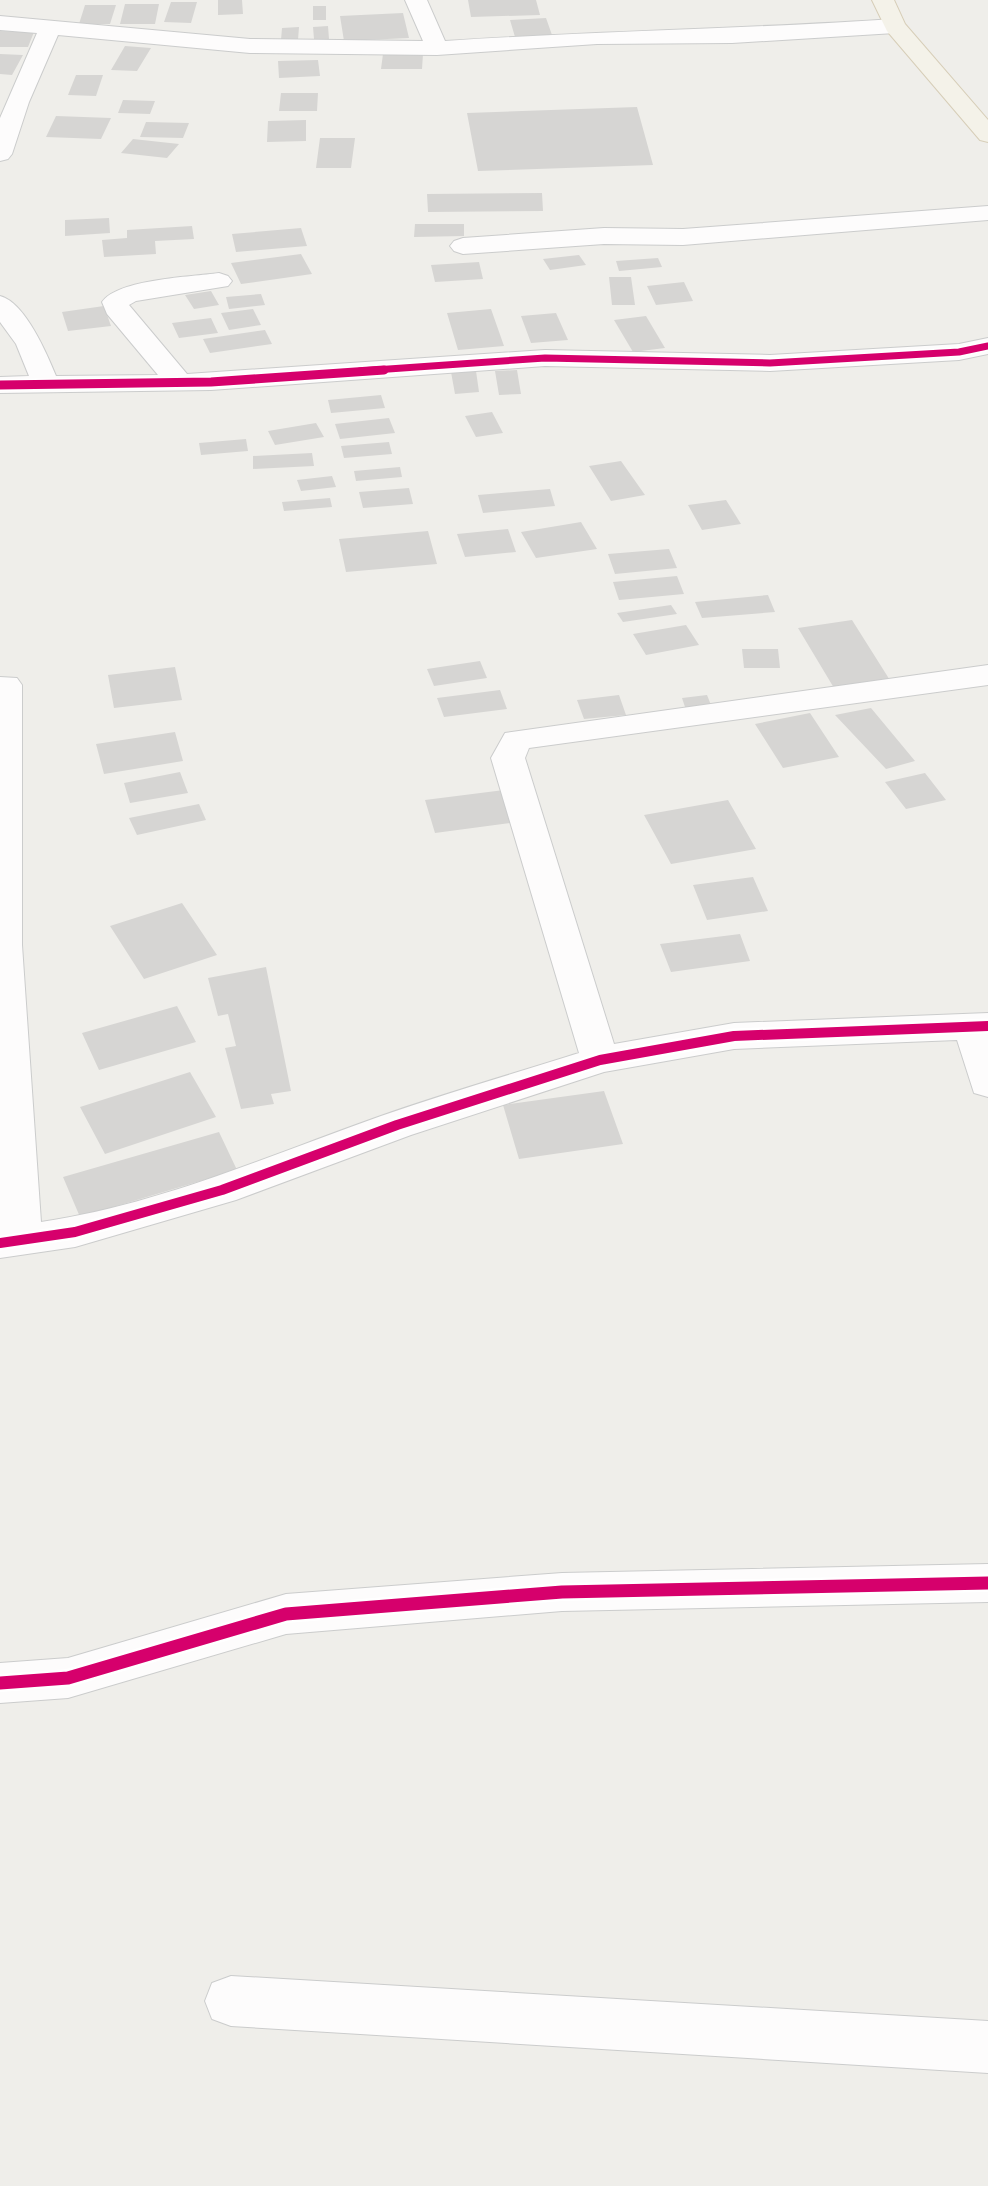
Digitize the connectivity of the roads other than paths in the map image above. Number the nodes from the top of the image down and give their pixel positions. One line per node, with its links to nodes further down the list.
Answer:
1 (416, 0): 6 (street)
2 (883, 0): 4 (main road)
3 (0, 23): 5 (street)
4 (895, 26): 6 (street); 7 (main road)
5 (51, 27): 6 (street); 8 (street)
6 (437, 48)
7 (988, 135)
8 (0, 154)
9 (988, 214): 10 (street)
10 (463, 246)
11 (219, 281): 14 (street)
12 (0, 304): 16 (street)
13 (988, 346): 14 (street)
14 (180, 383): 16 (street)
15 (0, 384): 16 (street)
16 (47, 386)
17 (988, 675): 21 (street)
18 (6, 685): 19 (street)
19 (2, 945): 23 (street)
20 (980, 1027): 21 (street); 22 (street)
21 (600, 1060): 23 (street)
22 (988, 1084)
23 (11, 1241)
24 (988, 1583): 25 (street)
25 (0, 1683)
26 (231, 2001): 27 (street)
27 (988, 2047)

